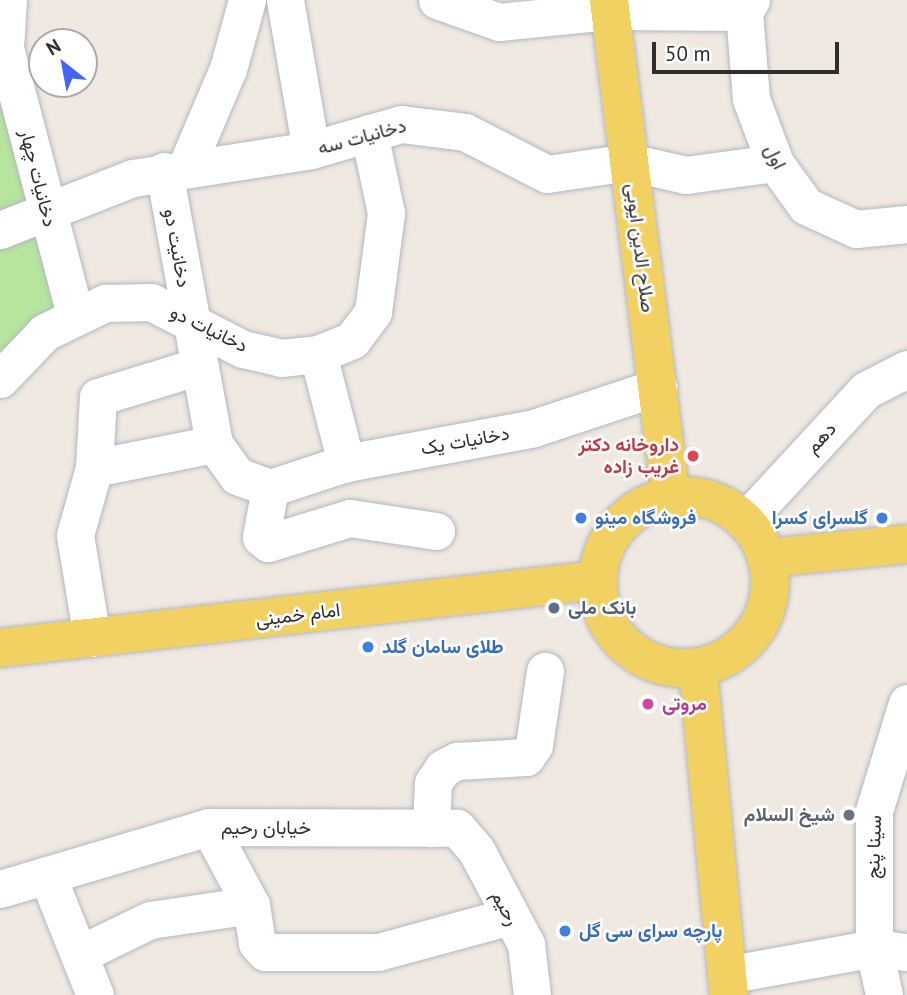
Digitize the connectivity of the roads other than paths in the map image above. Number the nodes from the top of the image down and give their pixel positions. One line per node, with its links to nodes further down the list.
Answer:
1 (8, 0): 7 (street, دخانیات چهار)
2 (247, 0): 12 (street)
3 (285, 0): 9 (street)
4 (437, 0): 5 (street)
5 (610, 6): 6 (street); 10 (main road, صلاح الدین ایوبی)
6 (747, 6): 11 (street, اول)
7 (2, 47): 13 (street, دخانیات چهار)
8 (369, 133): 9 (street, دخانیات سه); 10 (street, دخانیات سه); 18 (street, دخانیات دو)
9 (312, 150): 12 (street, دخانیات سه)
10 (629, 162): 11 (street, دخانیات سه); 22 (main road, صلاح الدین ایوبی)
11 (775, 163): 14 (street, اول)
12 (176, 168): 13 (street, دخانیات سه); 17 (street, دخانیت دو)
13 (46, 209): 15 (street, دخانیات سه); 16 (street, دخانیات چهار)
14 (907, 224)
15 (0, 230)
16 (75, 314): 17 (street, دخانیات دو); 21 (street, دخانیات دو)
17 (189, 318): 18 (street, دخانیات دو); 19 (street, دخانیت دو)
18 (318, 354): 24 (street)
19 (196, 367): 23 (street, دخانیت دو); 25 (street)
20 (907, 369): 28 (street, دهم)
21 (0, 379)
22 (658, 387): 24 (street, دخانیات یک); 27 (main road, صلاح الدین ایوبی)
23 (214, 444): 25 (street); 26 (street)
24 (346, 463): 26 (street, دخانیات یک)
25 (93, 468): 33 (street)
26 (270, 488): 29 (street)
27 (671, 496): 28 (main road); 32 (main road)
28 (746, 521): 31 (main road)
29 (436, 531)
30 (907, 544): 31 (main road)
31 (767, 558): 35 (main road)
32 (597, 580): 33 (main road, امام خمینی); 35 (main road)
33 (92, 638): 34 (main road, امام خمینی)
34 (0, 648)
35 (698, 668): 46 (main road)
36 (545, 671): 39 (street)
37 (907, 703): 44 (street, سینا پنج)
38 (209, 827): 39 (street, خیابان رحیم); 40 (street, خیابان رحیم); 42 (street)
39 (444, 828): 43 (street, رحیم)
40 (47, 874): 41 (street, خیابان رحیم); 45 (street)
41 (0, 889)
42 (251, 905): 43 (street); 45 (street)
43 (507, 918): 48 (street, رحیم)
44 (891, 950): 46 (street); 49 (street, سینا پنج)
45 (80, 954): 47 (street)
46 (728, 985)
47 (95, 995)
48 (532, 995)
49 (884, 995)

